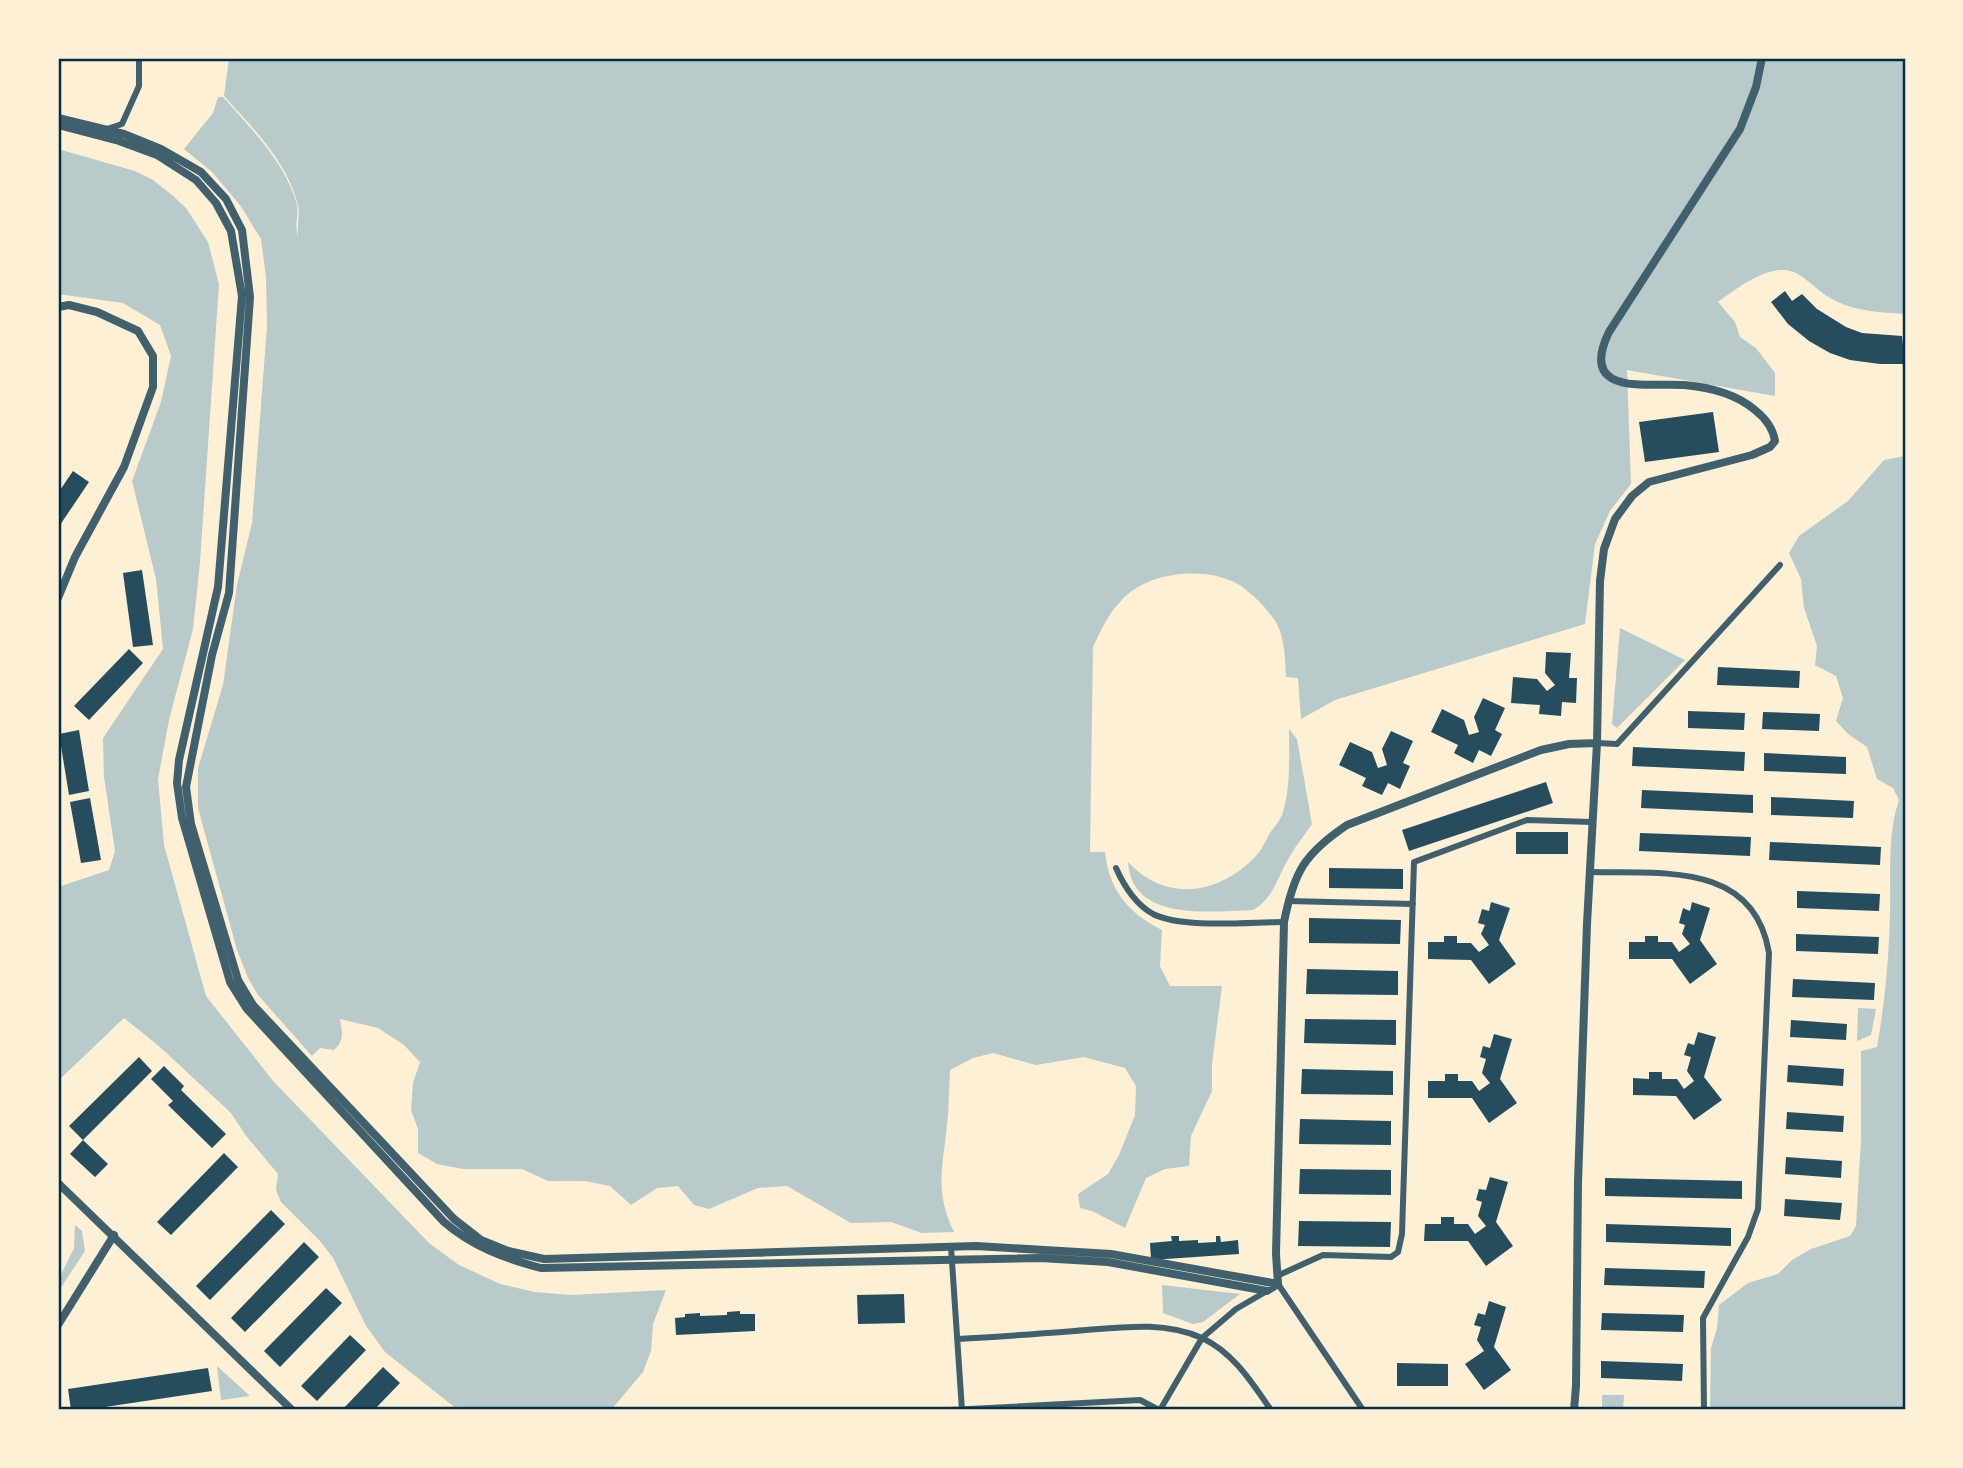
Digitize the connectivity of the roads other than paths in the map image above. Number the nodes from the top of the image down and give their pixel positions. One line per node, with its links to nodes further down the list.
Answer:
1 (139, 58): 4 (street)
2 (1762, 58): 11 (street)
3 (58, 118): 6 (street)
4 (122, 124): 6 (street); 7 (street)
5 (58, 125): 21 (street)
6 (103, 129): 7 (street)
7 (131, 137): 20 (street)
8 (58, 307): 10 (street)
9 (1780, 565): 11 (street)
10 (58, 598)
11 (1597, 743): 12 (street); 15 (street)
12 (1592, 822): 14 (street); 16 (street)
13 (1116, 868): 17 (street)
14 (1590, 872): 33 (street); 34 (street)
15 (1288, 901): 16 (street); 17 (street)
16 (1413, 904): 22 (street)
17 (1284, 922): 22 (street)
18 (58, 1183): 19 (street)
19 (114, 1235): 24 (street); 27 (street)
20 (951, 1247): 21 (street); 22 (street)
21 (952, 1259): 23 (street); 26 (street)
22 (1279, 1280): 23 (street); 32 (street)
23 (1268, 1291): 25 (street)
24 (58, 1325)
25 (1202, 1338): 26 (street); 30 (street); 31 (street)
26 (958, 1339): 29 (street)
27 (292, 1410)
28 (950, 1410): 29 (street)
29 (962, 1410): 30 (street)
30 (1159, 1410)
31 (1272, 1410)
32 (1361, 1410)
33 (1574, 1410)
34 (1704, 1410)

